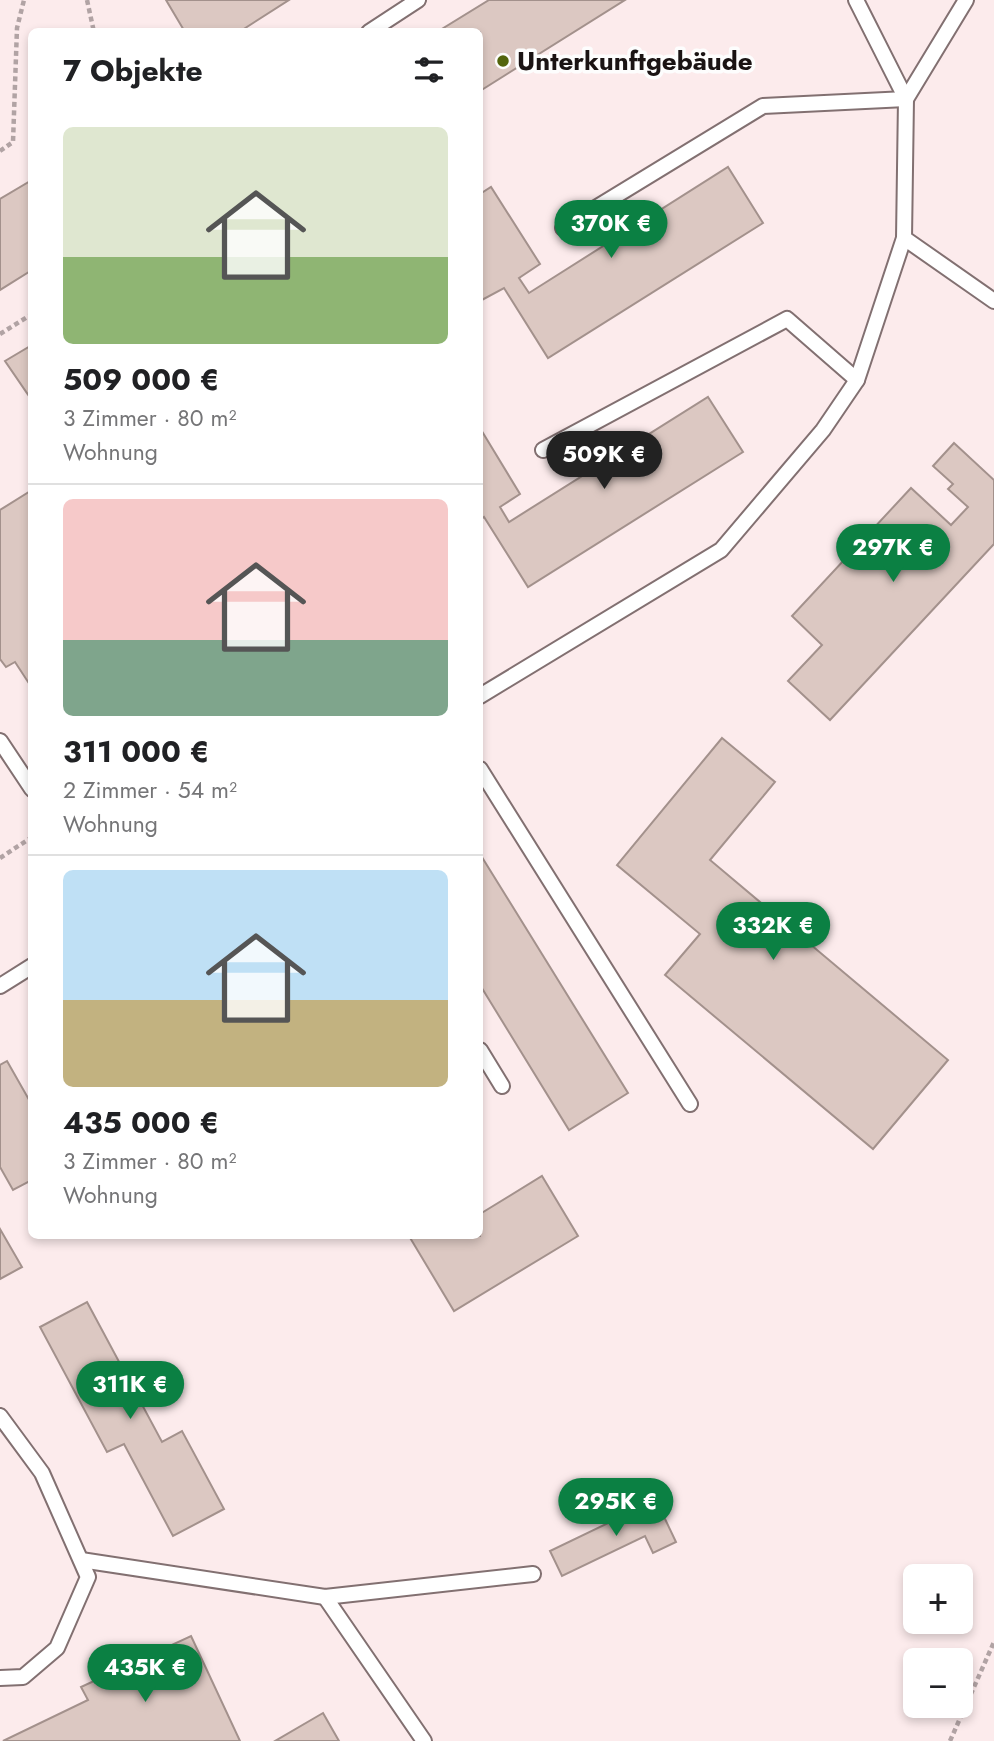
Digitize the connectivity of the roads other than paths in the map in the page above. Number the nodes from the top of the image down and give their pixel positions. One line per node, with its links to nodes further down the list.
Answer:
1 (418, 0): 4 (lane)
2 (856, 0): 5 (lane)
3 (966, 0): 5 (lane)
4 (375, 28)
5 (906, 99): 6 (lane); 7 (lane)
6 (563, 228)
7 (904, 238): 8 (lane); 9 (lane)
8 (994, 301)
9 (857, 380): 10 (lane); 11 (lane)
10 (542, 450)
11 (483, 694)
12 (0, 741): 14 (lane)
13 (483, 774): 19 (lane)
14 (28, 783)
15 (28, 968): 16 (lane)
16 (0, 986)
17 (483, 1056): 18 (lane)
18 (502, 1086)
19 (690, 1104)
20 (0, 1416): 21 (lane)
21 (81, 1560): 23 (lane); 24 (lane)
22 (533, 1574): 23 (lane)
23 (325, 1597): 25 (lane)
24 (0, 1678)
25 (424, 1741)

